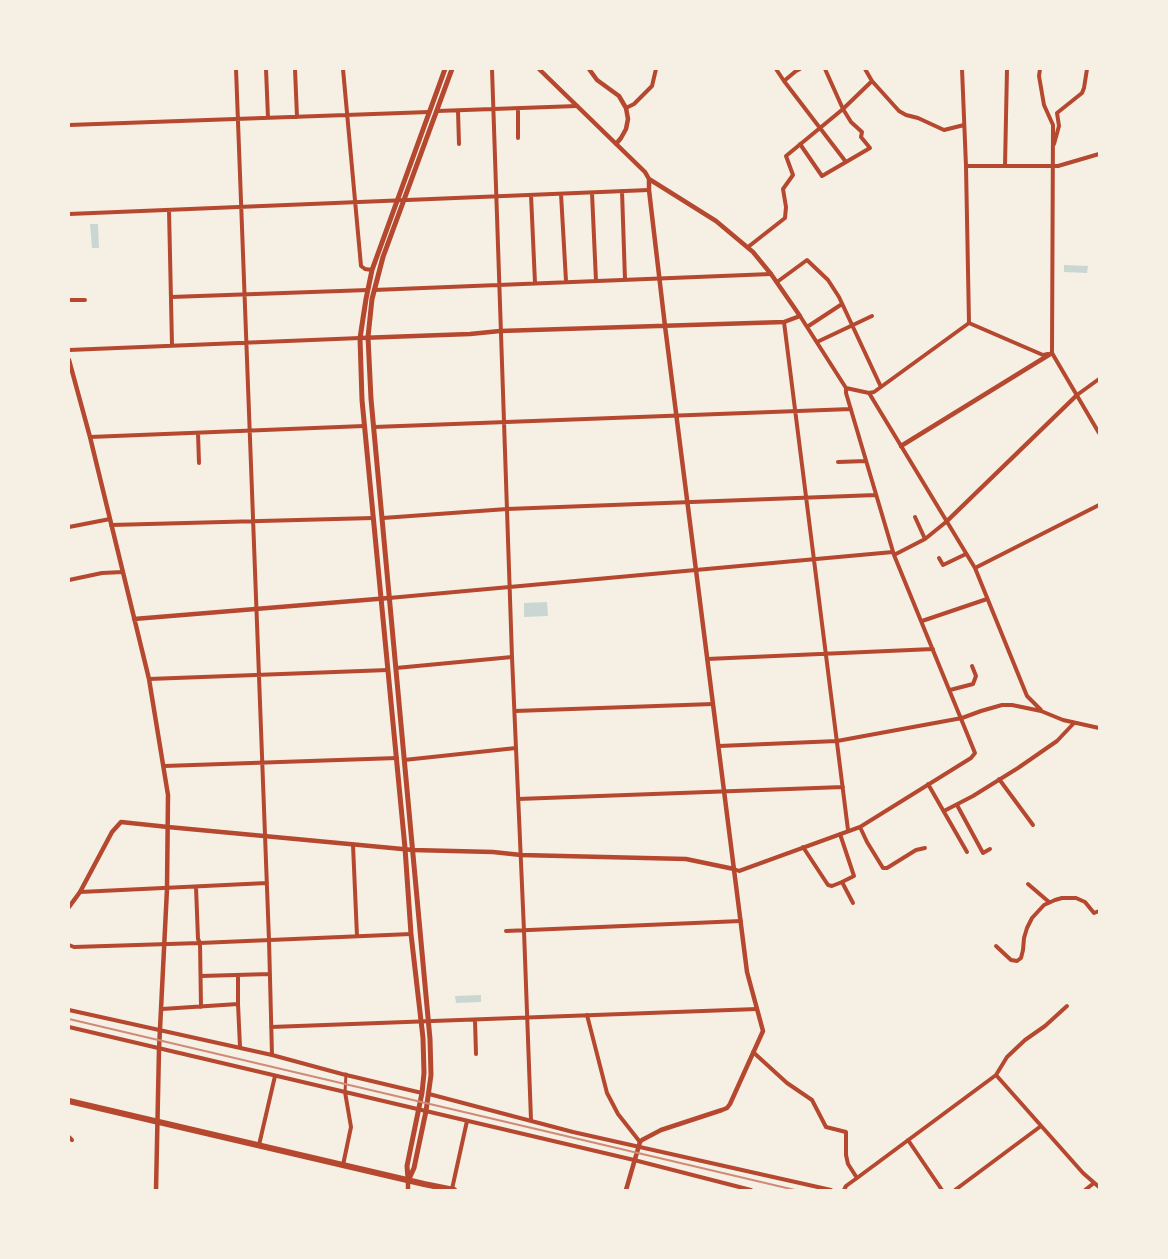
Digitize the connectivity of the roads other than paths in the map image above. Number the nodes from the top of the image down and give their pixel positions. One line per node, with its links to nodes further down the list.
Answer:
1 (236, 69): 32 (street)
2 (266, 69): 31 (street)
3 (295, 69): 30 (street)
4 (343, 69): 29 (street)
5 (446, 69): 28 (main road)
6 (452, 69): 26 (main road)
7 (492, 69): 25 (street)
8 (539, 69): 21 (street)
9 (589, 69): 22 (street)
10 (656, 69): 22 (street)
11 (776, 69): 19 (street)
12 (800, 69): 19 (street)
13 (825, 69): 24 (street)
14 (865, 69): 20 (street)
15 (962, 69): 34 (street)
16 (1007, 69): 44 (street)
17 (1040, 69): 40 (street)
18 (1086, 69): 40 (street)
19 (784, 81): 35 (street)
20 (872, 81): 24 (street); 34 (street)
21 (577, 106): 23 (street); 38 (street)
22 (626, 108): 38 (street)
23 (518, 109): 25 (street); 36 (street)
24 (843, 109): 35 (street); 42 (street)
25 (494, 110): 27 (street); 52 (street)
26 (437, 111): 27 (street); 53 (main road)
27 (458, 111): 37 (street)
28 (429, 112): 29 (street); 53 (main road)
29 (348, 115): 30 (street); 54 (street)
30 (297, 117): 31 (street)
31 (268, 118): 32 (street)
32 (238, 119): 33 (street); 55 (street)
33 (69, 125)
34 (964, 125): 43 (street)
35 (821, 127): 39 (street); 42 (street)
36 (518, 138)
37 (459, 144)
38 (616, 144): 46 (street)
39 (800, 144): 42 (street); 58 (street)
40 (1053, 148): 45 (street)
41 (1099, 154): 45 (street)
42 (846, 162)
43 (966, 166): 44 (street); 77 (street)
44 (1005, 166): 45 (street)
45 (1054, 166): 88 (street)
46 (649, 179): 47 (street); 58 (street)
47 (649, 190): 48 (street); 61 (street)
48 (622, 191): 49 (street); 62 (street)
49 (592, 193): 50 (street); 64 (street)
50 (561, 194): 51 (street); 63 (street)
51 (531, 195): 52 (street); 66 (street)
52 (497, 197): 53 (street); 67 (street)
53 (400, 201): 54 (street); 59 (main road); 68 (main road)
54 (355, 203): 55 (street); 59 (street)
55 (241, 206): 56 (street); 69 (street)
56 (169, 210): 57 (street); 70 (street)
57 (69, 214)
58 (748, 247): 60 (street)
59 (372, 270): 68 (main road)
60 (771, 274): 61 (street); 65 (street)
61 (660, 278): 62 (street); 78 (street)
62 (626, 280): 64 (street)
63 (566, 281): 64 (street); 66 (street)
64 (596, 281)
65 (777, 282): 73 (street); 74 (street)
66 (535, 283): 67 (street)
67 (500, 284): 68 (street); 81 (street)
68 (371, 290): 69 (street); 82 (main road); 83 (main road)
69 (244, 294): 70 (street); 84 (street)
70 (171, 297): 86 (street)
71 (69, 300): 72 (street)
72 (85, 300)
73 (842, 304): 79 (street); 80 (street)
74 (800, 316): 76 (street); 80 (street)
75 (872, 316): 79 (street)
76 (784, 322): 78 (street); 96 (street)
77 (969, 323): 88 (street); 91 (street)
78 (665, 326): 81 (street); 97 (street)
79 (853, 326): 85 (street); 91 (street)
80 (807, 327): 85 (street)
81 (500, 331): 82 (street); 98 (street)
82 (368, 337): 83 (street); 100 (main road)
83 (360, 338): 84 (street); 99 (main road)
84 (246, 342): 86 (street); 101 (street)
85 (817, 342): 92 (street)
86 (172, 345): 87 (street)
87 (69, 350)
88 (1052, 353): 94 (street); 105 (street)
89 (69, 360): 104 (street)
90 (1099, 379): 94 (street)
91 (881, 387): 93 (street)
92 (846, 388): 93 (street); 95 (street)
93 (868, 393): 105 (street)
94 (1077, 395): 103 (street); 119 (street)
95 (851, 408): 96 (street); 106 (street)
96 (795, 410): 97 (street); 110 (street)
97 (676, 415): 98 (street); 111 (street)
98 (504, 422): 100 (street); 113 (street)
99 (364, 426): 101 (street); 114 (main road)
100 (374, 427): 115 (main road)
101 (249, 430): 102 (street); 117 (street)
102 (198, 433): 104 (street); 108 (street)
103 (1099, 433)
104 (90, 437): 118 (street)
105 (901, 446): 119 (street)
106 (866, 461): 107 (street); 109 (street)
107 (838, 462)
108 (200, 463)
109 (876, 495): 110 (street); 122 (street)
110 (806, 498): 111 (street); 125 (street)
111 (688, 503): 113 (street); 127 (street)
112 (1099, 505): 126 (street)
113 (507, 509): 115 (street); 130 (street)
114 (373, 518): 117 (street); 132 (main road)
115 (382, 518): 131 (main road)
116 (915, 518): 121 (street)
117 (252, 521): 118 (street); 134 (street)
118 (111, 522): 120 (street); 128 (street)
119 (946, 522): 121 (street); 123 (street)
120 (69, 527)
121 (926, 539): 122 (street)
122 (894, 554): 125 (street); 136 (street)
123 (966, 554): 124 (street); 126 (street)
124 (939, 558)
125 (815, 560): 127 (street); 138 (street)
126 (975, 568): 133 (street)
127 (697, 570): 130 (street); 140 (street)
128 (123, 572): 129 (street); 135 (street)
129 (69, 580)
130 (510, 587): 131 (street); 139 (street)
131 (389, 598): 132 (street); 142 (main road)
132 (381, 599): 134 (street); 143 (main road)
133 (987, 599): 136 (street); 149 (street)
134 (256, 609): 135 (street); 144 (street)
135 (135, 620): 145 (street)
136 (922, 621): 137 (street)
137 (933, 649): 138 (street); 146 (street)
138 (826, 654): 140 (street); 153 (street)
139 (512, 657): 142 (street); 148 (street)
140 (707, 659): 147 (street)
141 (972, 666): 146 (street)
142 (396, 668): 157 (main road)
143 (388, 670): 144 (street); 156 (main road)
144 (259, 675): 145 (street); 158 (street)
145 (149, 679): 159 (street)
146 (950, 690): 150 (street)
147 (713, 704): 148 (street); 154 (street)
148 (515, 711): 155 (street)
149 (1041, 711): 150 (street); 151 (street)
150 (962, 718): 153 (street); 161 (street)
151 (1074, 723): 152 (street); 160 (street)
152 (1099, 728)
153 (837, 741): 154 (street); 162 (street)
154 (718, 746): 163 (street)
155 (516, 748): 157 (street); 164 (street)
156 (397, 758): 158 (street); 176 (main road)
157 (404, 760): 178 (main road)
158 (262, 763): 159 (street); 172 (street)
159 (164, 766): 168 (street)
160 (999, 779): 165 (street); 167 (street)
161 (928, 784): 166 (street); 169 (street)
162 (843, 787): 163 (street); 170 (street)
163 (724, 792): 164 (street); 181 (street)
164 (518, 799): 180 (street)
165 (957, 805): 166 (street); 177 (street)
166 (944, 811): 179 (street)
167 (1033, 825)
168 (168, 827): 172 (street); 186 (street); 187 (street)
169 (860, 827): 170 (street); 175 (street)
170 (848, 830): 171 (street)
171 (840, 834): 174 (street); 182 (street)
172 (265, 836): 173 (street); 183 (street)
173 (353, 845): 176 (street); 196 (street)
174 (803, 847): 181 (street); 182 (street)
175 (925, 848)
176 (405, 849): 178 (street); 195 (main road)
177 (990, 849)
178 (413, 850): 180 (street); 214 (main road)
179 (967, 852)
180 (521, 855): 181 (street); 194 (street)
181 (734, 869): 192 (street)
182 (842, 882): 189 (street)
183 (267, 883): 185 (street); 197 (street)
184 (1028, 884): 188 (street)
185 (196, 887): 186 (street); 198 (street)
186 (167, 889): 187 (street); 199 (street)
187 (80, 892): 190 (street)
188 (1049, 902): 191 (street); 201 (street)
189 (853, 903)
190 (69, 907)
191 (1099, 911)
192 (741, 921): 194 (street); 209 (street)
193 (506, 931): 194 (street)
194 (524, 931): 212 (street)
195 (411, 934): 196 (street); 215 (main road)
196 (357, 936): 197 (street)
197 (269, 940): 198 (street); 202 (street)
198 (200, 943): 199 (street); 204 (street)
199 (164, 944): 200 (street); 208 (street)
200 (69, 945)
201 (996, 946)
202 (270, 974): 203 (street); 217 (street)
203 (238, 975): 204 (street); 205 (street)
204 (201, 976): 207 (street)
205 (238, 1004): 207 (street); 219 (street)
206 (1067, 1006): 225 (street)
207 (201, 1007): 208 (street)
208 (162, 1009): 218 (street)
209 (757, 1009): 211 (street); 221 (street)
210 (69, 1010): 218 (street)
211 (587, 1015): 212 (street); 238 (street)
212 (527, 1018): 213 (street); 232 (street)
213 (475, 1020): 214 (street); 223 (street)
214 (428, 1021): 215 (street); 228 (main road)
215 (421, 1022): 217 (street); 228 (main road)
216 (69, 1027): 220 (street)
217 (271, 1027): 222 (street)
218 (161, 1031): 219 (street); 220 (street)
219 (240, 1047): 222 (street)
220 (159, 1049): 226 (street); 234 (street)
221 (753, 1052): 238 (street); 241 (street)
222 (272, 1054): 224 (street)
223 (477, 1054)
224 (346, 1074): 227 (street); 228 (street)
225 (996, 1075): 235 (street); 236 (street)
226 (275, 1076): 227 (street); 237 (street)
227 (345, 1092): 230 (street); 240 (street)
228 (425, 1094): 230 (main road); 231 (main road); 232 (street)
229 (69, 1101): 234 (main road)
230 (418, 1110): 231 (street); 242 (main road)
231 (426, 1111): 233 (street); 242 (main road)
232 (531, 1120): 238 (street)
233 (467, 1121): 239 (street); 247 (street)
234 (157, 1122): 237 (main road); 245 (street)
235 (1041, 1126): 243 (street); 253 (street)
236 (908, 1140): 241 (street); 252 (street)
237 (259, 1145): 240 (main road)
238 (639, 1145): 239 (street); 250 (street)
239 (634, 1160): 248 (street); 249 (street)
240 (342, 1165): 242 (main road)
241 (857, 1178): 251 (street)
242 (408, 1181): 246 (street); 247 (main road)
243 (1095, 1183): 244 (street); 254 (street)
244 (1099, 1187)
245 (156, 1190)
246 (408, 1190)
247 (453, 1190)
248 (626, 1190)
249 (751, 1190)
250 (831, 1190)
251 (844, 1190)
252 (942, 1190)
253 (955, 1190)
254 (1085, 1190)

